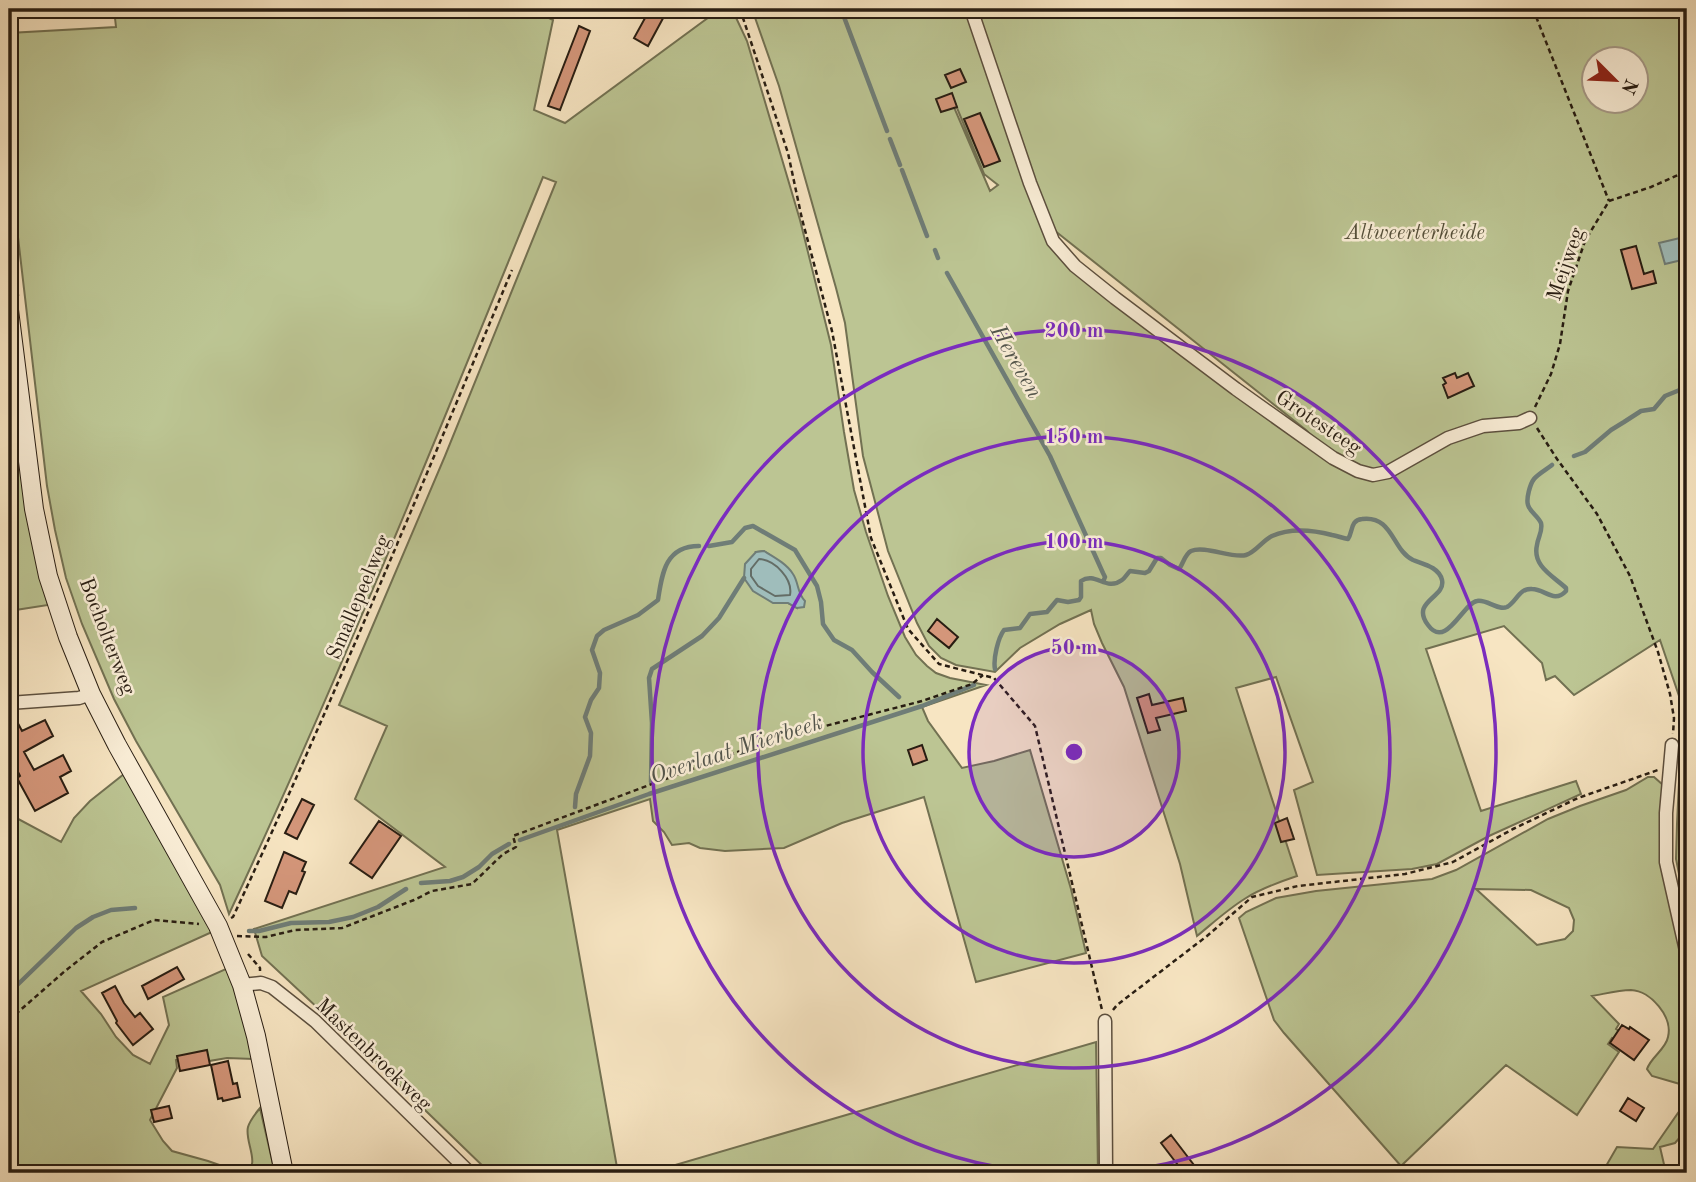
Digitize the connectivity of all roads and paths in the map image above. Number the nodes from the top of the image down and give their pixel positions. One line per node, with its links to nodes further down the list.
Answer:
1 (740, 9): 10 (path)
2 (971, 9): 9 (street, Grotesteeg)
3 (1532, 9): 5 (path)
4 (1687, 171): 5 (path)
5 (1609, 201): 9 (path, Meijweg)
6 (9, 216): 8 (path)
7 (512, 270): 15 (path, Smallepeelweg)
8 (14, 306): 11 (street, Bocholterweg)
9 (1530, 418): 13 (path)
10 (983, 675): 16 (path); 23 (path)
11 (91, 694): 12 (street); 15 (street, Bocholterweg)
12 (9, 703)
13 (1672, 745): 14 (street)
14 (1670, 765): 19 (street); 23 (path)
15 (224, 922): 16 (path); 21 (street, Bocholterweg); 22 (path)
16 (237, 936): 17 (path)
17 (241, 944)
18 (245, 951): 20 (path)
19 (1687, 955)
20 (261, 983): 21 (street); 25 (street, Mastenbroekweg)
21 (242, 985): 24 (street, Bocholterweg)
22 (9, 1020)
23 (1105, 1021): 26 (street)
24 (284, 1173)
25 (470, 1173)
26 (1106, 1173)

